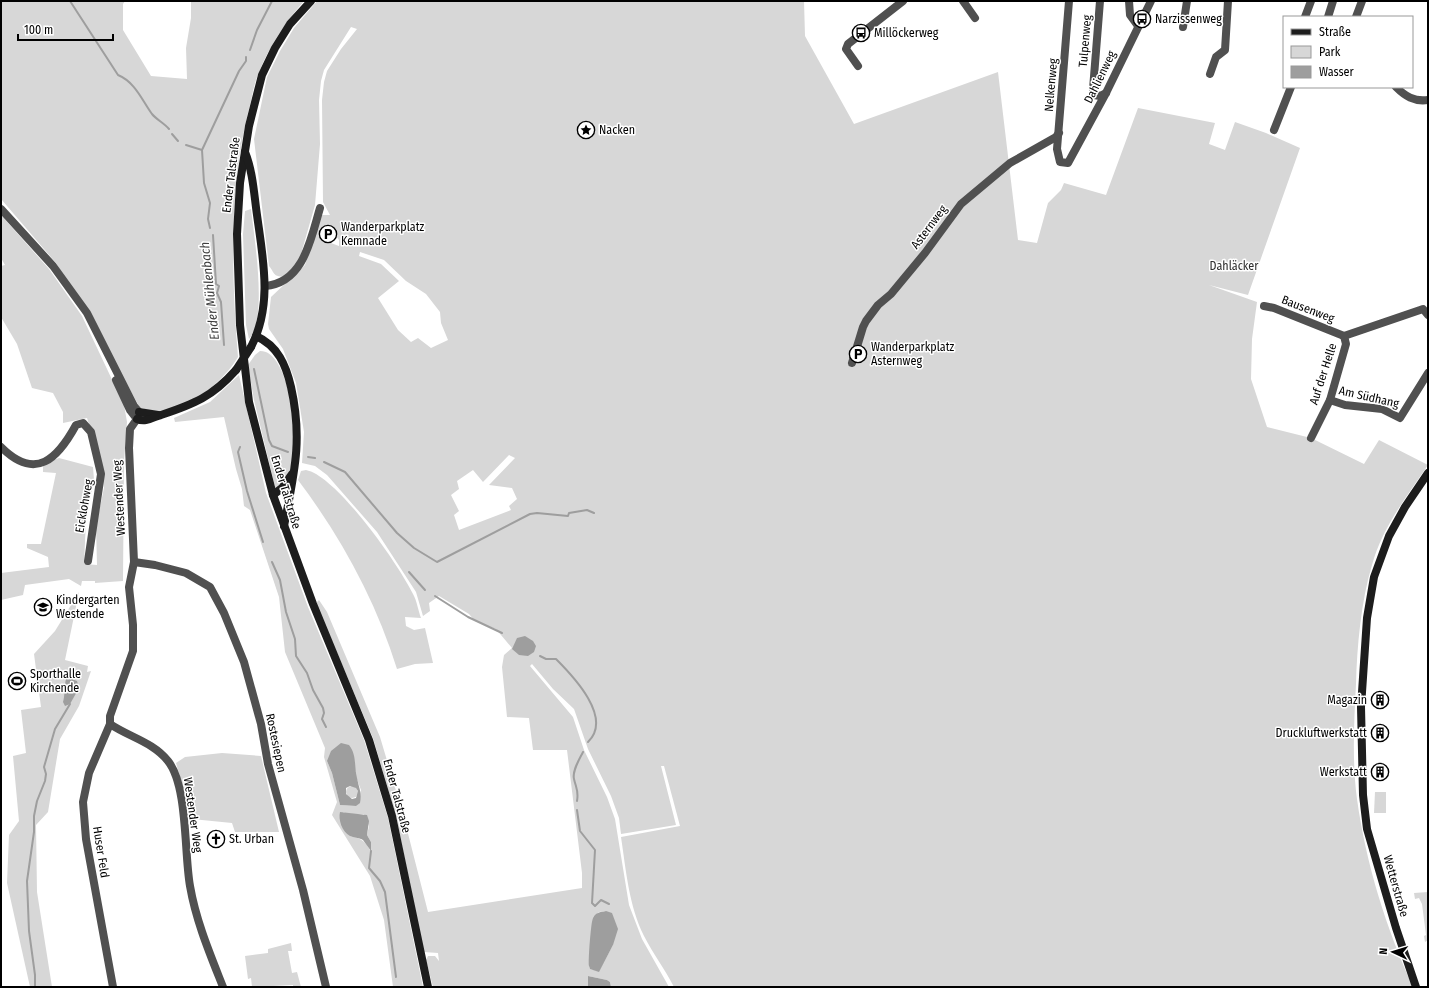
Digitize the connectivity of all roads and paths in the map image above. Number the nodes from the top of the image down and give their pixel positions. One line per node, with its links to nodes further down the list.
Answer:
1 (311, 1): 27 (main road, Ender Talstraße)
2 (903, 1): 19 (street)
3 (963, 1): 16 (street)
4 (1069, 1): 26 (street, Nelkenweg)
5 (1100, 1): 23 (street, Tulpenweg)
6 (1129, 1): 17 (street)
7 (1151, 1): 17 (street, Dahlienweg)
8 (1187, 1): 18 (street)
9 (1228, 1): 20 (street)
10 (1311, 1): 13 (street)
11 (1333, 1): 14 (street)
12 (1362, 1): 15 (street)
13 (1305, 16)
14 (1328, 16)
15 (1356, 16)
16 (975, 18)
17 (1138, 26): 23 (street, Dahlienweg)
18 (1183, 27)
19 (858, 66)
20 (1210, 74)
21 (1291, 88): 25 (street)
22 (1397, 88): 24 (street)
23 (1106, 93): 28 (street, Dahlienweg)
24 (1428, 100)
25 (1274, 130)
26 (1059, 133): 28 (street, Nelkenweg); 36 (street, Asternweg)
27 (244, 149): 31 (main road); 44 (main road, Ender Talstraße)
28 (1068, 163)
29 (320, 208): 31 (street)
30 (1, 209): 39 (street)
31 (265, 286): 34 (main road)
32 (1264, 306): 35 (street, Bausenweg)
33 (1428, 315): 35 (street, Auf der Helle)
34 (256, 336): 39 (main road, bridge); 42 (main road)
35 (1344, 336): 38 (street, Auf der Helle)
36 (852, 363)
37 (1428, 373): 38 (street, Am Südhang)
38 (1330, 400): 40 (street, Auf der Helle)
39 (138, 416): 47 (street, Westender Weg)
40 (1311, 438)
41 (1, 447): 46 (street, Eicklohweg)
42 (295, 468): 44 (main road); 45 (main road)
43 (1426, 475): 53 (main road, Wetterstraße)
44 (273, 495): 45 (main road, Ender Talstraße)
45 (284, 527): 52 (main road, Ender Talstraße)
46 (88, 561)
47 (134, 562): 48 (street, Westender Weg); 51 (street, Rostesiepen)
48 (110, 724): 49 (street, Huser Feld); 50 (street, Westender Weg)
49 (113, 987)
50 (223, 987)
51 (326, 987)
52 (428, 987)
53 (1416, 987)

